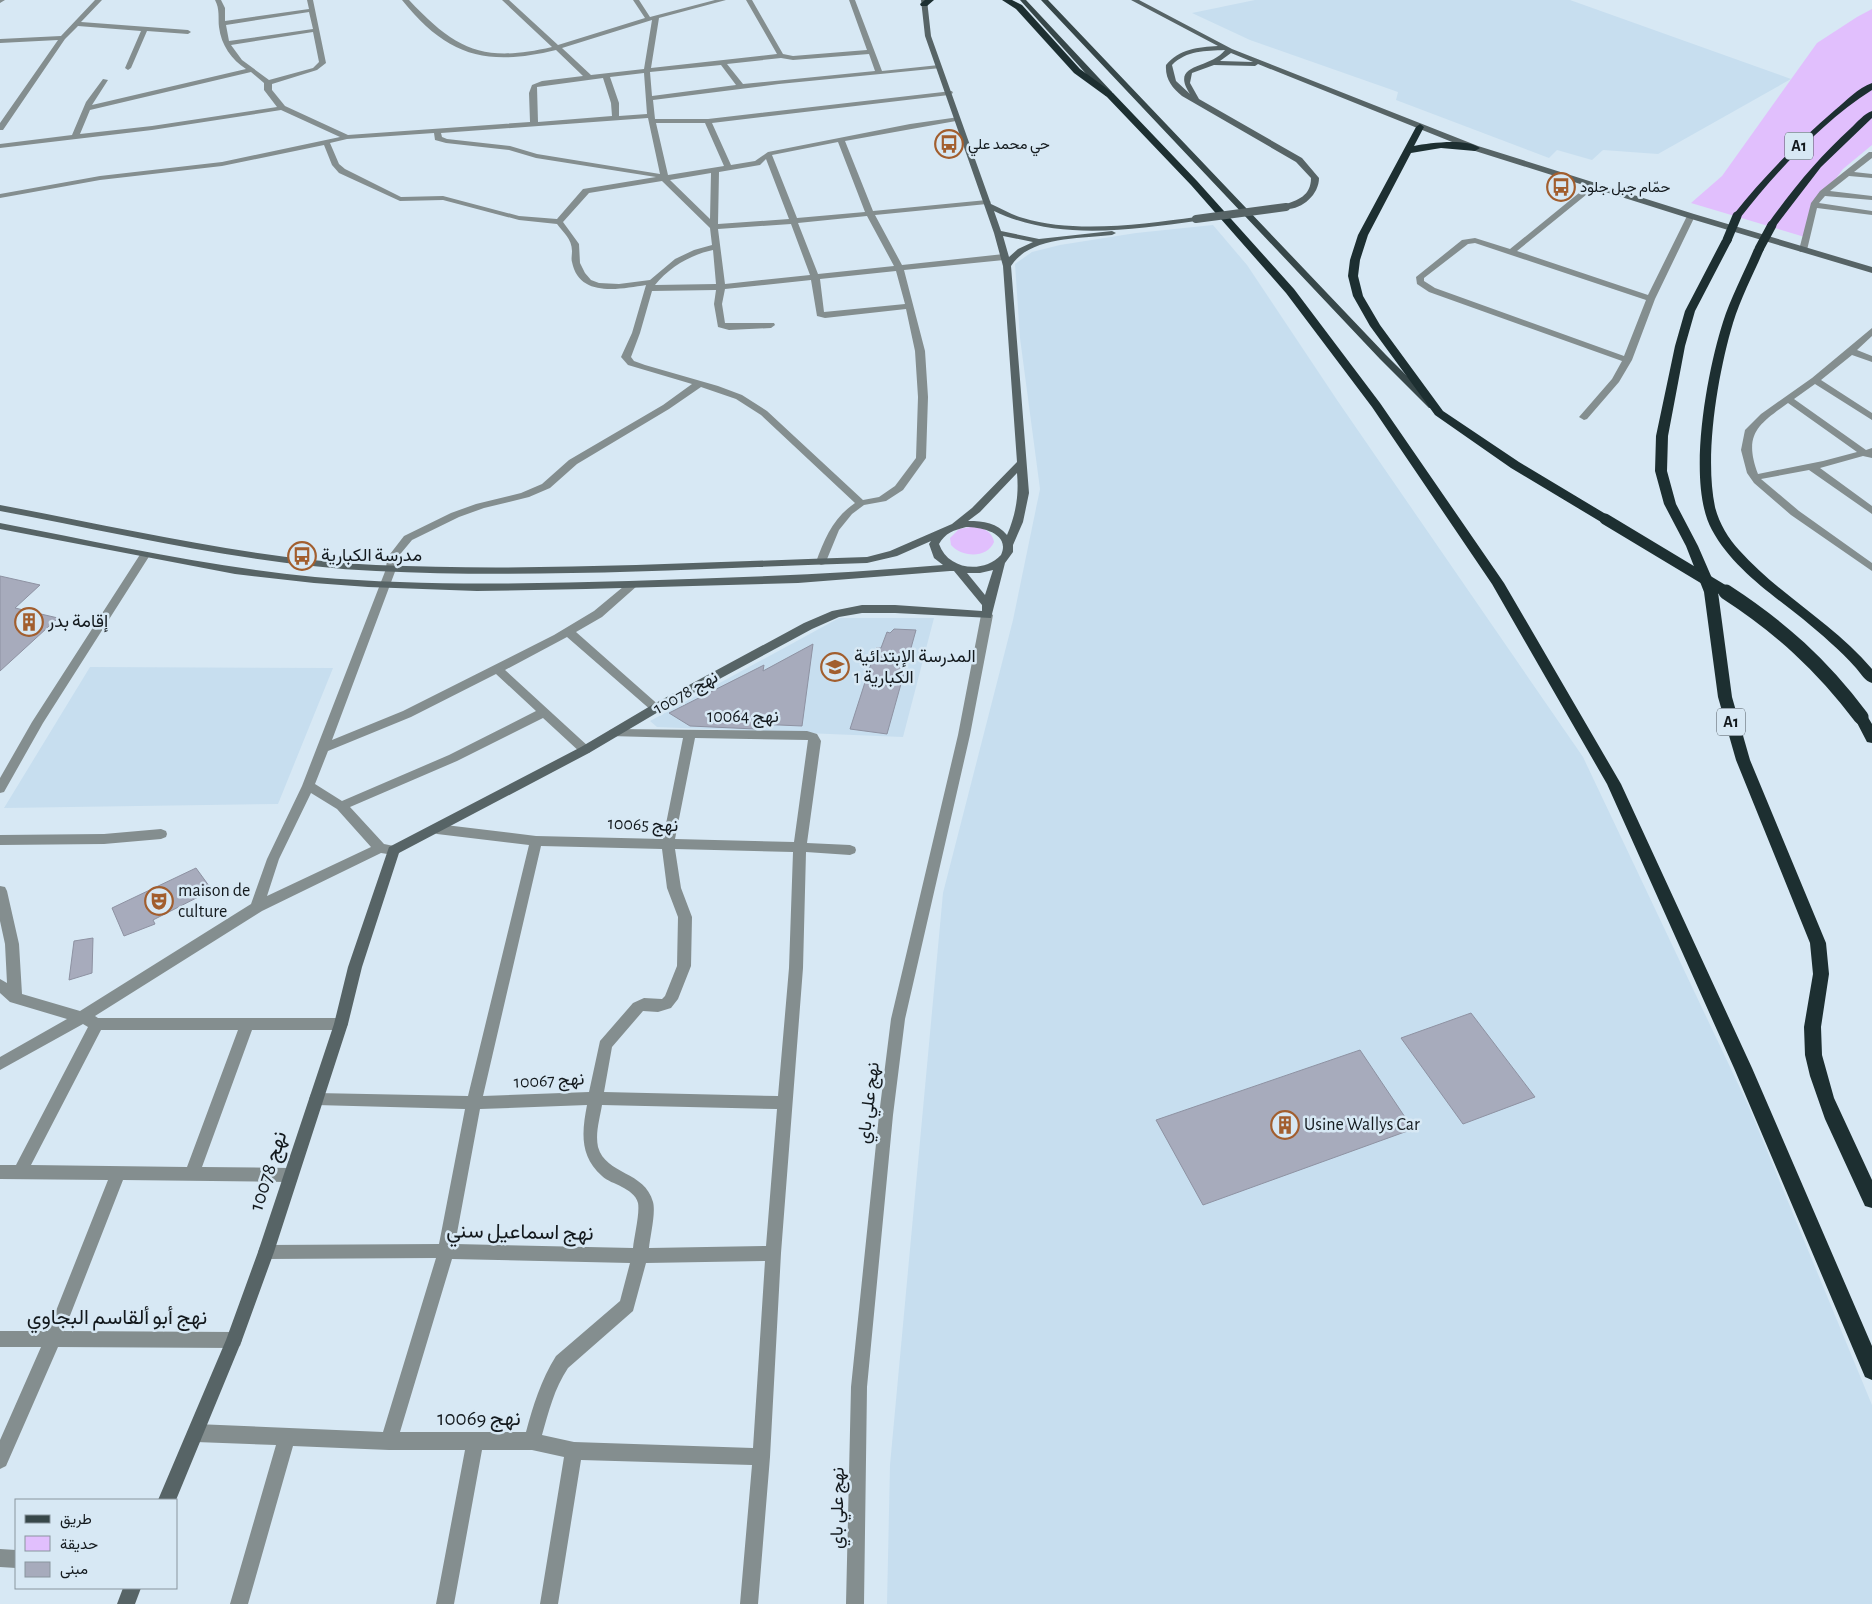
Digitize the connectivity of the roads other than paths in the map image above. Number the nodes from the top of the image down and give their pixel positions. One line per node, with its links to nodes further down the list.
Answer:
1 (99, 0): 18 (street)
2 (218, 0): 17 (street)
3 (310, 0): 15 (street)
4 (405, 0): 25 (street)
5 (505, 0): 25 (street)
6 (636, 0): 16 (street)
7 (723, 0): 16 (street)
8 (748, 0): 28 (street)
9 (852, 0): 27 (street)
10 (1006, 0): 44 (highway)
11 (1023, 0): 44 (main road)
12 (1044, 0): 107 (main road)
13 (1134, 0): 26 (main road)
14 (926, 1): 32 (main road)
15 (312, 10): 17 (street); 20 (street)
16 (652, 17): 25 (street); 35 (street)
17 (222, 23): 24 (street)
18 (77, 24): 19 (street); 22 (street)
19 (145, 29): 21 (street); 33 (street)
20 (316, 30): 24 (street); 40 (street)
21 (188, 32)
22 (63, 38): 23 (street); 56 (street)
23 (0, 41)
24 (228, 42): 34 (street)
25 (557, 48): 38 (street)
26 (1228, 49): 30 (main road); 31 (main road); 46 (main road)
27 (870, 52): 28 (street); 36 (street)
28 (781, 56): 29 (street)
29 (722, 62): 35 (street); 42 (street)
30 (1213, 63): 31 (main road); 46 (main road)
31 (1264, 65): 55 (main road)
32 (939, 67): 36 (street); 43 (main road)
33 (128, 68)
34 (252, 70): 40 (street); 47 (street)
35 (647, 70): 37 (street); 45 (street)
36 (879, 73): 42 (street)
37 (606, 76): 38 (street); 51 (street)
38 (589, 77): 54 (street)
39 (106, 80): 47 (street)
40 (268, 83): 48 (street)
41 (1872, 86): 169 (highway, A1, bridge)
42 (742, 87): 45 (street)
43 (950, 93): 52 (main road); 53 (street)
44 (1110, 95): 177 (highway)
45 (650, 98): 50 (street)
46 (1197, 100): 83 (main road, bridge)
47 (88, 108): 58 (street)
48 (282, 108): 58 (street); 59 (street)
49 (1872, 114): 132 (highway, A1, bridge)
50 (651, 118): 51 (street); 53 (street); 71 (street)
51 (616, 119): 54 (street)
52 (956, 119): 60 (street); 76 (main road)
53 (708, 120): 67 (street)
54 (534, 125): 57 (street)
55 (1420, 127): 63 (main road); 64 (highway)
56 (0, 128)
57 (437, 132): 59 (street); 71 (street)
58 (75, 137): 62 (street)
59 (347, 137): 61 (street)
60 (841, 140): 65 (street); 79 (street)
61 (326, 142): 74 (street); 82 (street)
62 (0, 146)
63 (1475, 148): 64 (highway); 72 (main road)
64 (1408, 151): 107 (highway)
65 (768, 154): 67 (street); 81 (street)
66 (1872, 154): 69 (street)
67 (729, 168): 68 (street)
68 (715, 171): 71 (street); 85 (street)
69 (1847, 174): 70 (street); 73 (street)
70 (1872, 176)
71 (665, 177): 82 (street); 85 (street)
72 (1593, 186): 80 (main road); 90 (street)
73 (1823, 193): 75 (street); 77 (street)
74 (0, 196)
75 (1872, 198)
76 (988, 204): 79 (street); 84 (main road); 86 (main road)
77 (1814, 205): 78 (street); 89 (street)
78 (1872, 213)
79 (870, 214): 81 (street); 92 (street)
80 (1691, 216): 89 (main road); 97 (street)
81 (794, 221): 85 (street); 94 (street)
82 (559, 222): 95 (street)
83 (1164, 223): 84 (main road); 87 (main road)
84 (1049, 225): 86 (main road)
85 (714, 227): 88 (street)
86 (998, 232): 87 (main road); 91 (main road)
87 (1059, 239): 91 (main road)
88 (717, 248): 95 (street); 96 (street)
89 (1803, 250): 93 (main road)
90 (1512, 251): 97 (street); 103 (street)
91 (1005, 262): 92 (street); 111 (main road)
92 (899, 268): 94 (street); 98 (street)
93 (1872, 270)
94 (815, 277): 96 (street); 98 (street)
95 (650, 285): 96 (street); 105 (street)
96 (721, 287): 99 (street)
97 (1651, 299): 103 (street)
98 (910, 306): 114 (street)
99 (770, 325)
100 (1872, 331): 101 (street)
101 (1851, 351): 102 (street); 104 (street)
102 (1872, 359)
103 (1627, 360): 109 (street)
104 (1815, 380): 106 (street); 108 (street)
105 (699, 384): 114 (street); 126 (street)
106 (1787, 398): 110 (street); 113 (street)
107 (1439, 412): 137 (highway, bridge)
108 (1871, 416)
109 (1584, 417)
110 (1869, 454): 112 (street)
111 (1022, 462): 118 (main road); 120 (main road)
112 (1812, 467): 113 (street); 116 (street)
113 (1754, 477): 125 (street)
114 (861, 503): 122 (street)
115 (0, 508): 126 (main road)
116 (1872, 511)
117 (0, 526): 121 (main road)
118 (954, 526): 119 (main road); 120 (main road)
119 (941, 532): 122 (main road); 124 (main road)
120 (1009, 544): 123 (main road)
121 (145, 555): 127 (main road); 141 (street)
122 (821, 562): 126 (main road)
123 (1000, 563): 124 (main road); 129 (main road, نهج علي باي)
124 (956, 568): 128 (main road); 129 (main road)
125 (1872, 568)
126 (391, 569): 127 (street)
127 (385, 584): 128 (main road); 138 (street)
128 (633, 584): 130 (street)
129 (988, 610): 133 (main road, نهج 10078); 195 (street, نهج علي باي)
130 (568, 632): 131 (street); 133 (street)
131 (497, 668): 134 (street); 138 (street)
132 (1872, 678)
133 (656, 708): 135 (main road, نهج 10078)
134 (544, 712): 139 (street); 142 (street)
135 (614, 733): 136 (street, نهج 10064); 139 (main road, نهج 10078)
136 (690, 734): 147 (street); 148 (street, نهج 10064)
137 (1872, 738)
138 (323, 748): 140 (street)
139 (585, 750): 143 (main road, نهج 10078)
140 (308, 786): 142 (street); 152 (street)
141 (0, 789)
142 (341, 806): 149 (street)
143 (437, 829): 146 (street, نهج 10065); 149 (main road, نهج 10078)
144 (162, 834): 145 (street)
145 (0, 840)
146 (536, 841): 147 (street, نهج 10065); 162 (street)
147 (668, 844): 148 (street, نهج 10065); 160 (street)
148 (800, 847): 150 (street, نهج 10065); 163 (street)
149 (387, 849): 152 (street, نهج 10078); 158 (main road, نهج 10078)
150 (850, 850)
151 (0, 891): 154 (street)
152 (257, 907): 155 (street, نهج 10078)
153 (0, 985): 154 (street)
154 (15, 998): 155 (street)
155 (82, 1017): 156 (street); 159 (street, نهج 10078)
156 (97, 1024): 157 (street); 165 (street)
157 (247, 1024): 158 (street); 167 (street)
158 (341, 1024): 161 (main road, نهج 10078)
159 (0, 1064)
160 (595, 1098): 162 (street, نهج 10067); 163 (street, نهج 10067); 173 (street)
161 (316, 1099): 162 (street, نهج 10067); 168 (main road, نهج 10078)
162 (474, 1103): 170 (street)
163 (784, 1103): 172 (street)
164 (0, 1172): 165 (street)
165 (20, 1172): 166 (street)
166 (118, 1173): 167 (street); 175 (street)
167 (192, 1175): 168 (street)
168 (290, 1175): 171 (main road, نهج 10078)
169 (1872, 1200)
170 (446, 1251): 171 (street, نهج اسماعيل سني); 173 (street, نهج اسماعيل سني); 181 (street)
171 (266, 1252): 176 (main road, نهج 10078)
172 (773, 1253): 173 (street, نهج اسماعيل سني); 184 (street)
173 (640, 1256): 182 (street)
174 (0, 1339): 175 (street, نهج أبو ألقاسم البجاوي)
175 (53, 1339): 176 (street, نهج أبو ألقاسم البجاوي); 185 (street)
176 (234, 1340): 178 (main road, نهج 10078)
177 (1872, 1370)
178 (196, 1434): 179 (street, نهج 10069); 186 (main road, نهج 10078)
179 (287, 1438): 181 (street, نهج 10069); 191 (street)
180 (475, 1440): 181 (street, نهج 10069); 182 (street, نهج 10069); 192 (street)
181 (389, 1441)
182 (532, 1441): 183 (street, نهج 10069)
183 (574, 1452): 184 (street, نهج 10069); 193 (street)
184 (761, 1457): 194 (street)
185 (0, 1460)
186 (167, 1499)
187 (0, 1558): 188 (street)
188 (15, 1558)
189 (132, 1589): 190 (main road)
190 (126, 1604)
191 (239, 1604)
192 (445, 1604)
193 (549, 1604)
194 (749, 1604)
195 (855, 1604)

